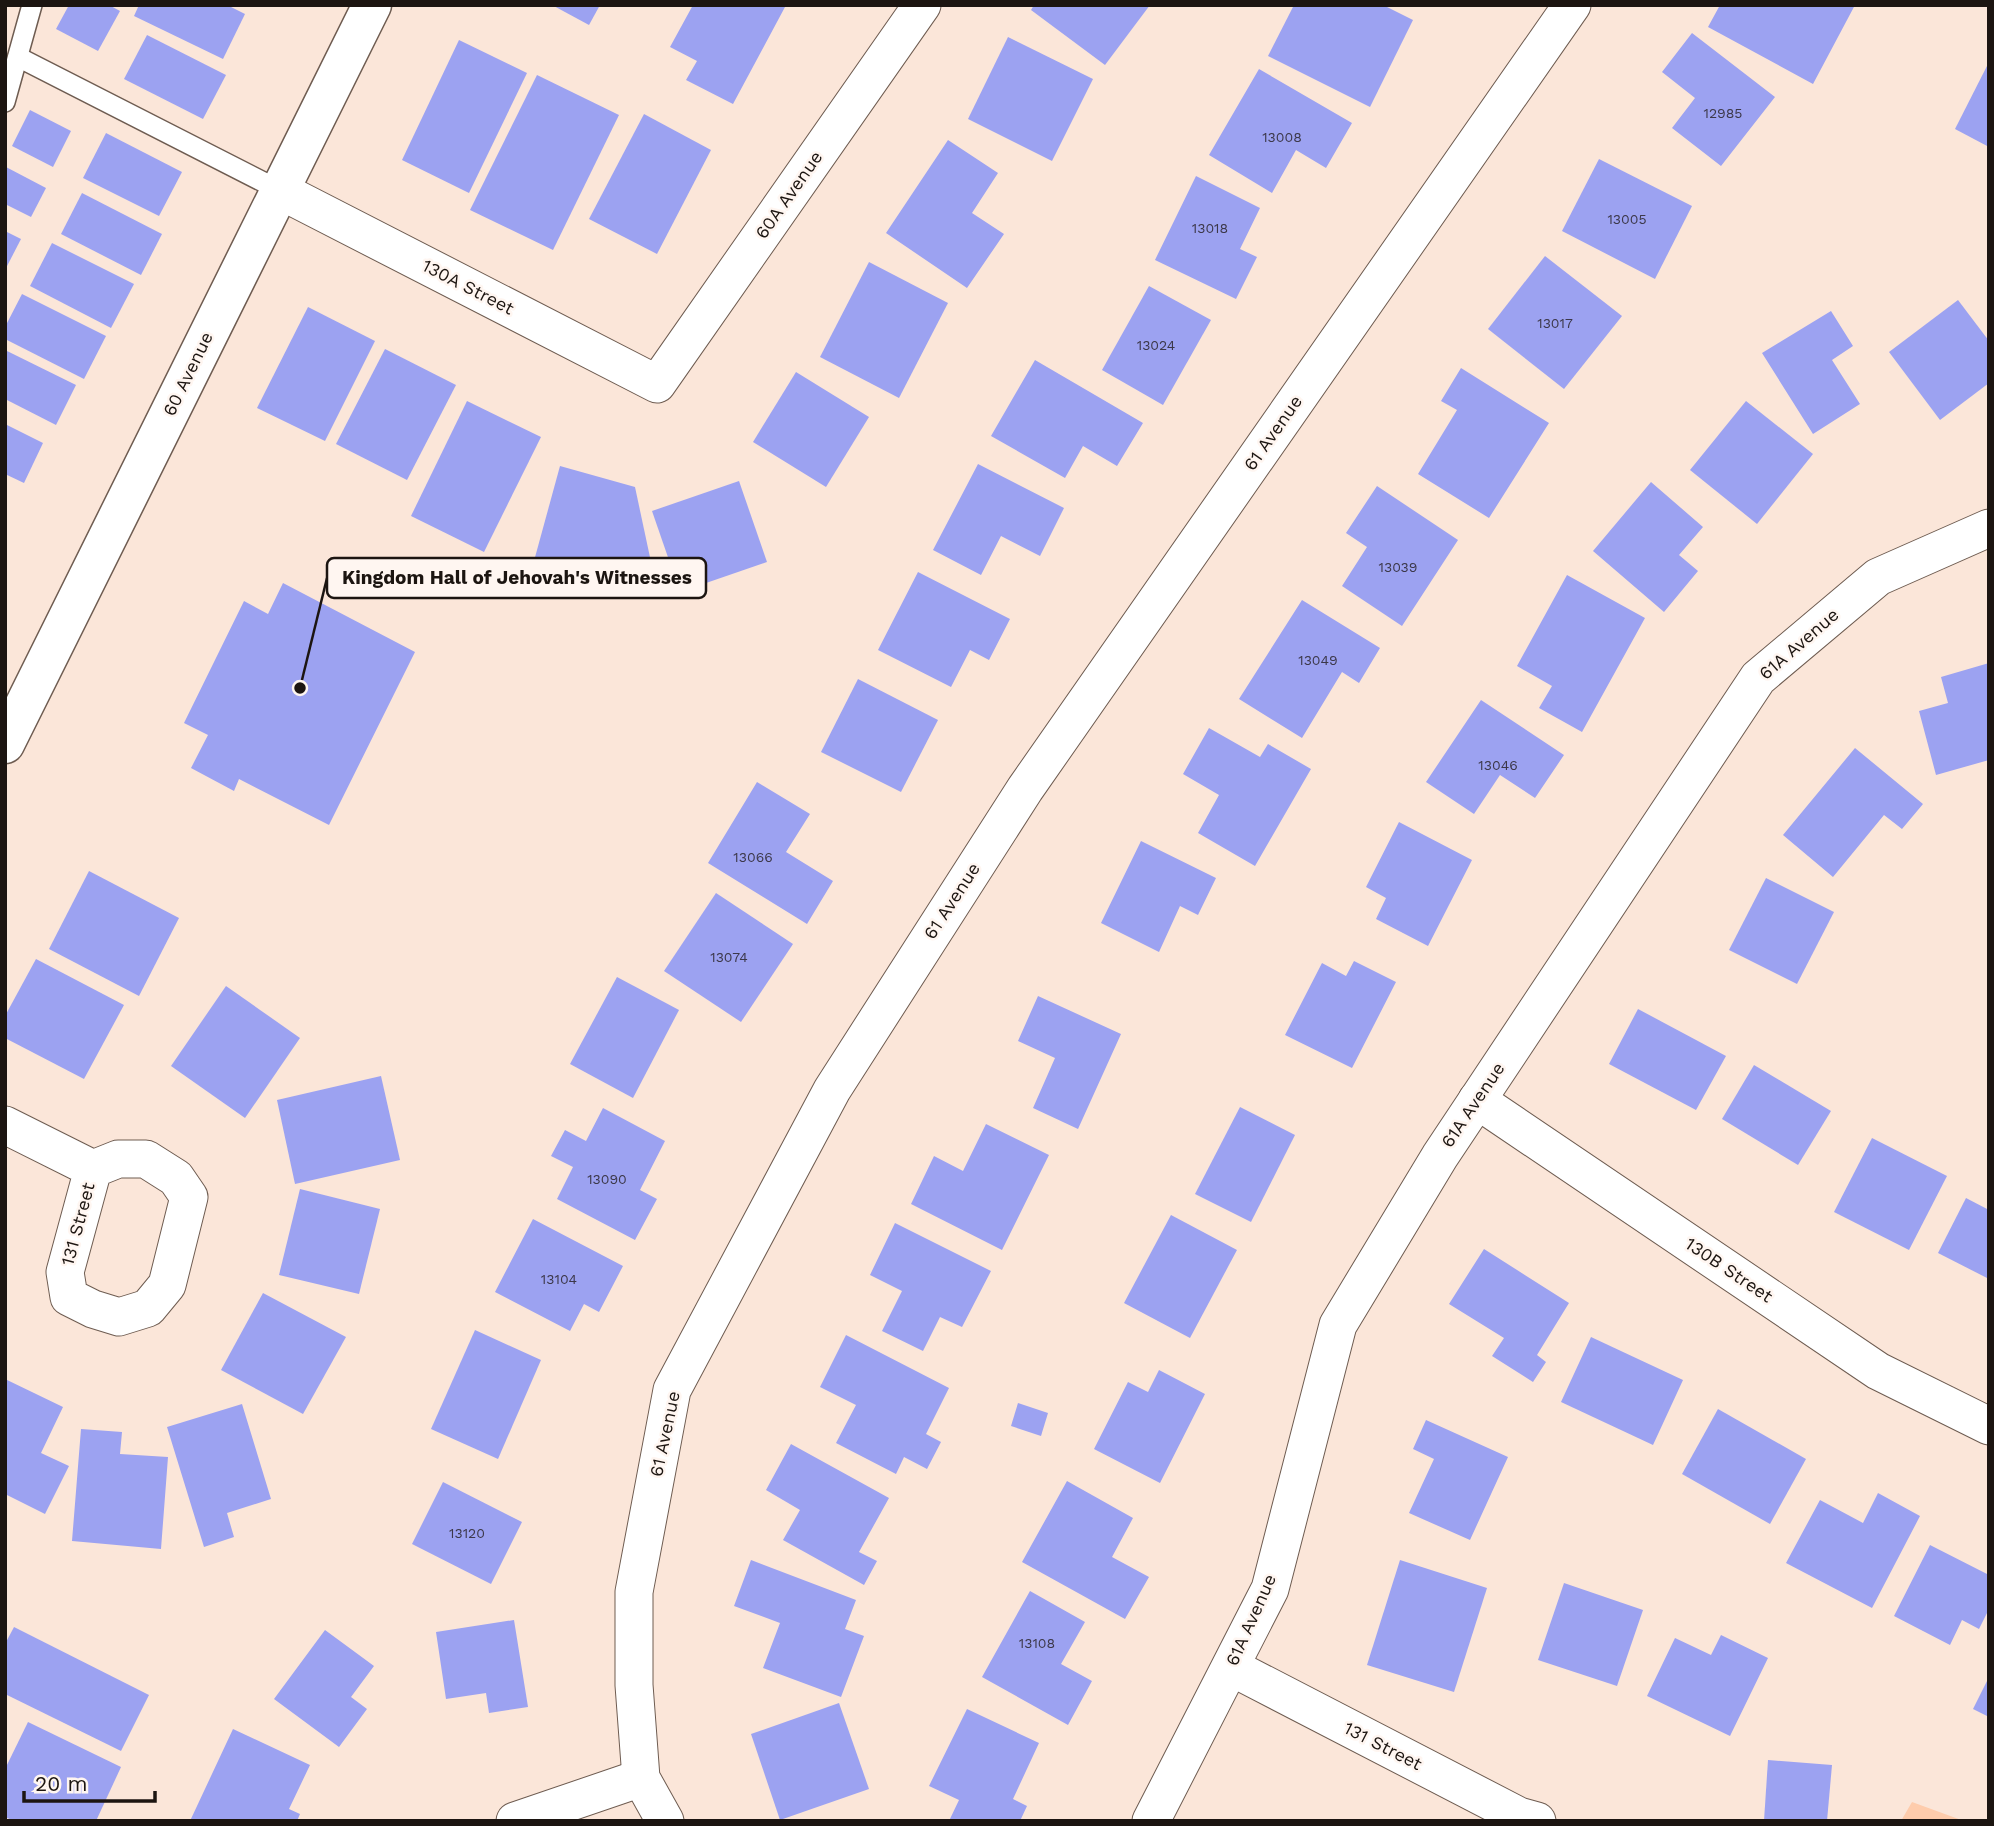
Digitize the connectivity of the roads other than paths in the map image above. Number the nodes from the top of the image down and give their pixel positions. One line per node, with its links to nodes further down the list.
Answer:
1 (32, 5): 5 (lane)
2 (372, 5): 7 (street, 60 Avenue)
3 (922, 5): 8 (street, 60A Avenue)
4 (1572, 5): 16 (street, 61 Avenue)
5 (18, 57): 6 (lane); 7 (lane)
6 (5, 102)
7 (279, 190): 8 (street, 130A Street); 10 (street, 60 Avenue)
8 (657, 384)
9 (1989, 528): 11 (street, 61A Avenue)
10 (5, 744)
11 (1477, 1100): 14 (street, 130B Street); 15 (street, 61A Avenue)
12 (5, 1125): 13 (street, 131 Street)
13 (93, 1169)
14 (1989, 1426)
15 (1231, 1667): 19 (street, 61A Avenue); 20 (street, 131 Street)
16 (641, 1778): 17 (street); 18 (street)
17 (515, 1821)
18 (664, 1821)
19 (1151, 1821)
20 (1537, 1821)

